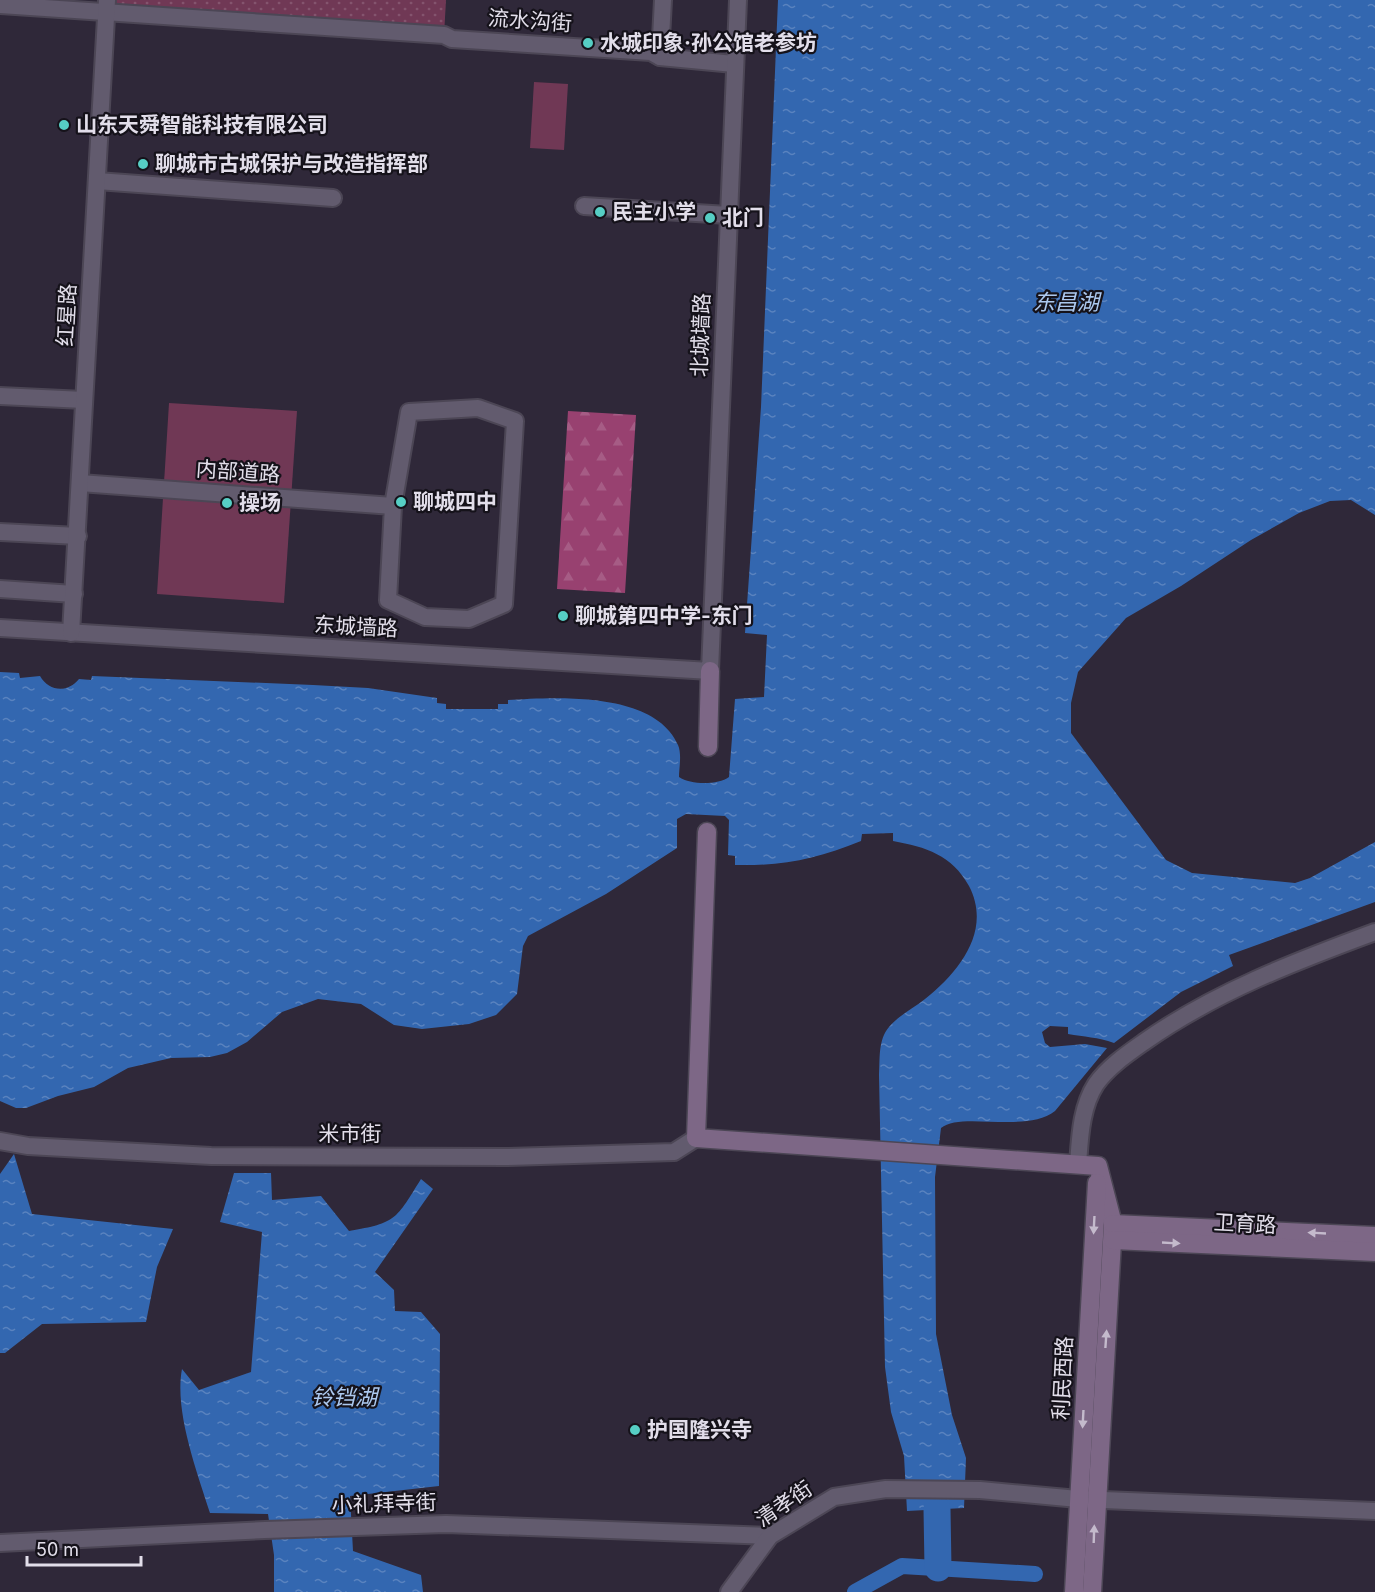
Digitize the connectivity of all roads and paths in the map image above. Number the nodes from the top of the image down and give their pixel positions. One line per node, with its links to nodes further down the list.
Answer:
1 (663, 0): 5 (street)
2 (738, 0): 6 (street, 北城墙路)
3 (0, 5): 4 (street, 流水沟街)
4 (107, 5): 5 (street, 流水沟街); 7 (street, 红星路)
5 (660, 57): 6 (street, 流水沟街)
6 (734, 64): 10 (street, 北城墙路)
7 (97, 182): 8 (street); 12 (street, 红星路)
8 (333, 198)
9 (584, 206): 10 (street)
10 (728, 214): 21 (street, 北城墙路)
11 (0, 396): 12 (street)
12 (84, 400): 13 (street, 红星路)
13 (80, 483): 14 (street, 内部道路); 16 (street, 红星路)
14 (393, 506): 14 (street)
15 (0, 532): 16 (street)
16 (78, 536): 18 (street, 红星路)
17 (0, 589): 18 (street)
18 (74, 594): 20 (street, 红星路)
19 (0, 628): 20 (street, 东城墙路)
20 (71, 633): 21 (street, 东城墙路)
21 (710, 671): 22 (main road)
22 (708, 747)
23 (707, 832): 25 (main road)
24 (1375, 932): 27 (street)
25 (696, 1138): 26 (street, 米市街); 27 (main road)
26 (0, 1141)
27 (1078, 1164): 28 (main road)
28 (1098, 1166): 29 (main road, 利民西路); 32 (main road, 利民西路, one-way to 32)
29 (1113, 1232): 30 (main road, 卫育路, one-way to 29); 31 (main road, 卫育路, one-way to 31); 32 (main road, 利民西路, one-way to 29)
30 (1375, 1236)
31 (1375, 1252)
32 (1087, 1499): 33 (street, 清孝街); 34 (street, 清孝街); 37 (main road, 利民西路); 38 (main road, 利民西路, one-way to 32)
33 (1375, 1511)
34 (770, 1536): 35 (street, 小礼拜寺街); 36 (street, 清孝街)
35 (0, 1543)
36 (729, 1592)
37 (1074, 1592)
38 (1092, 1592)

